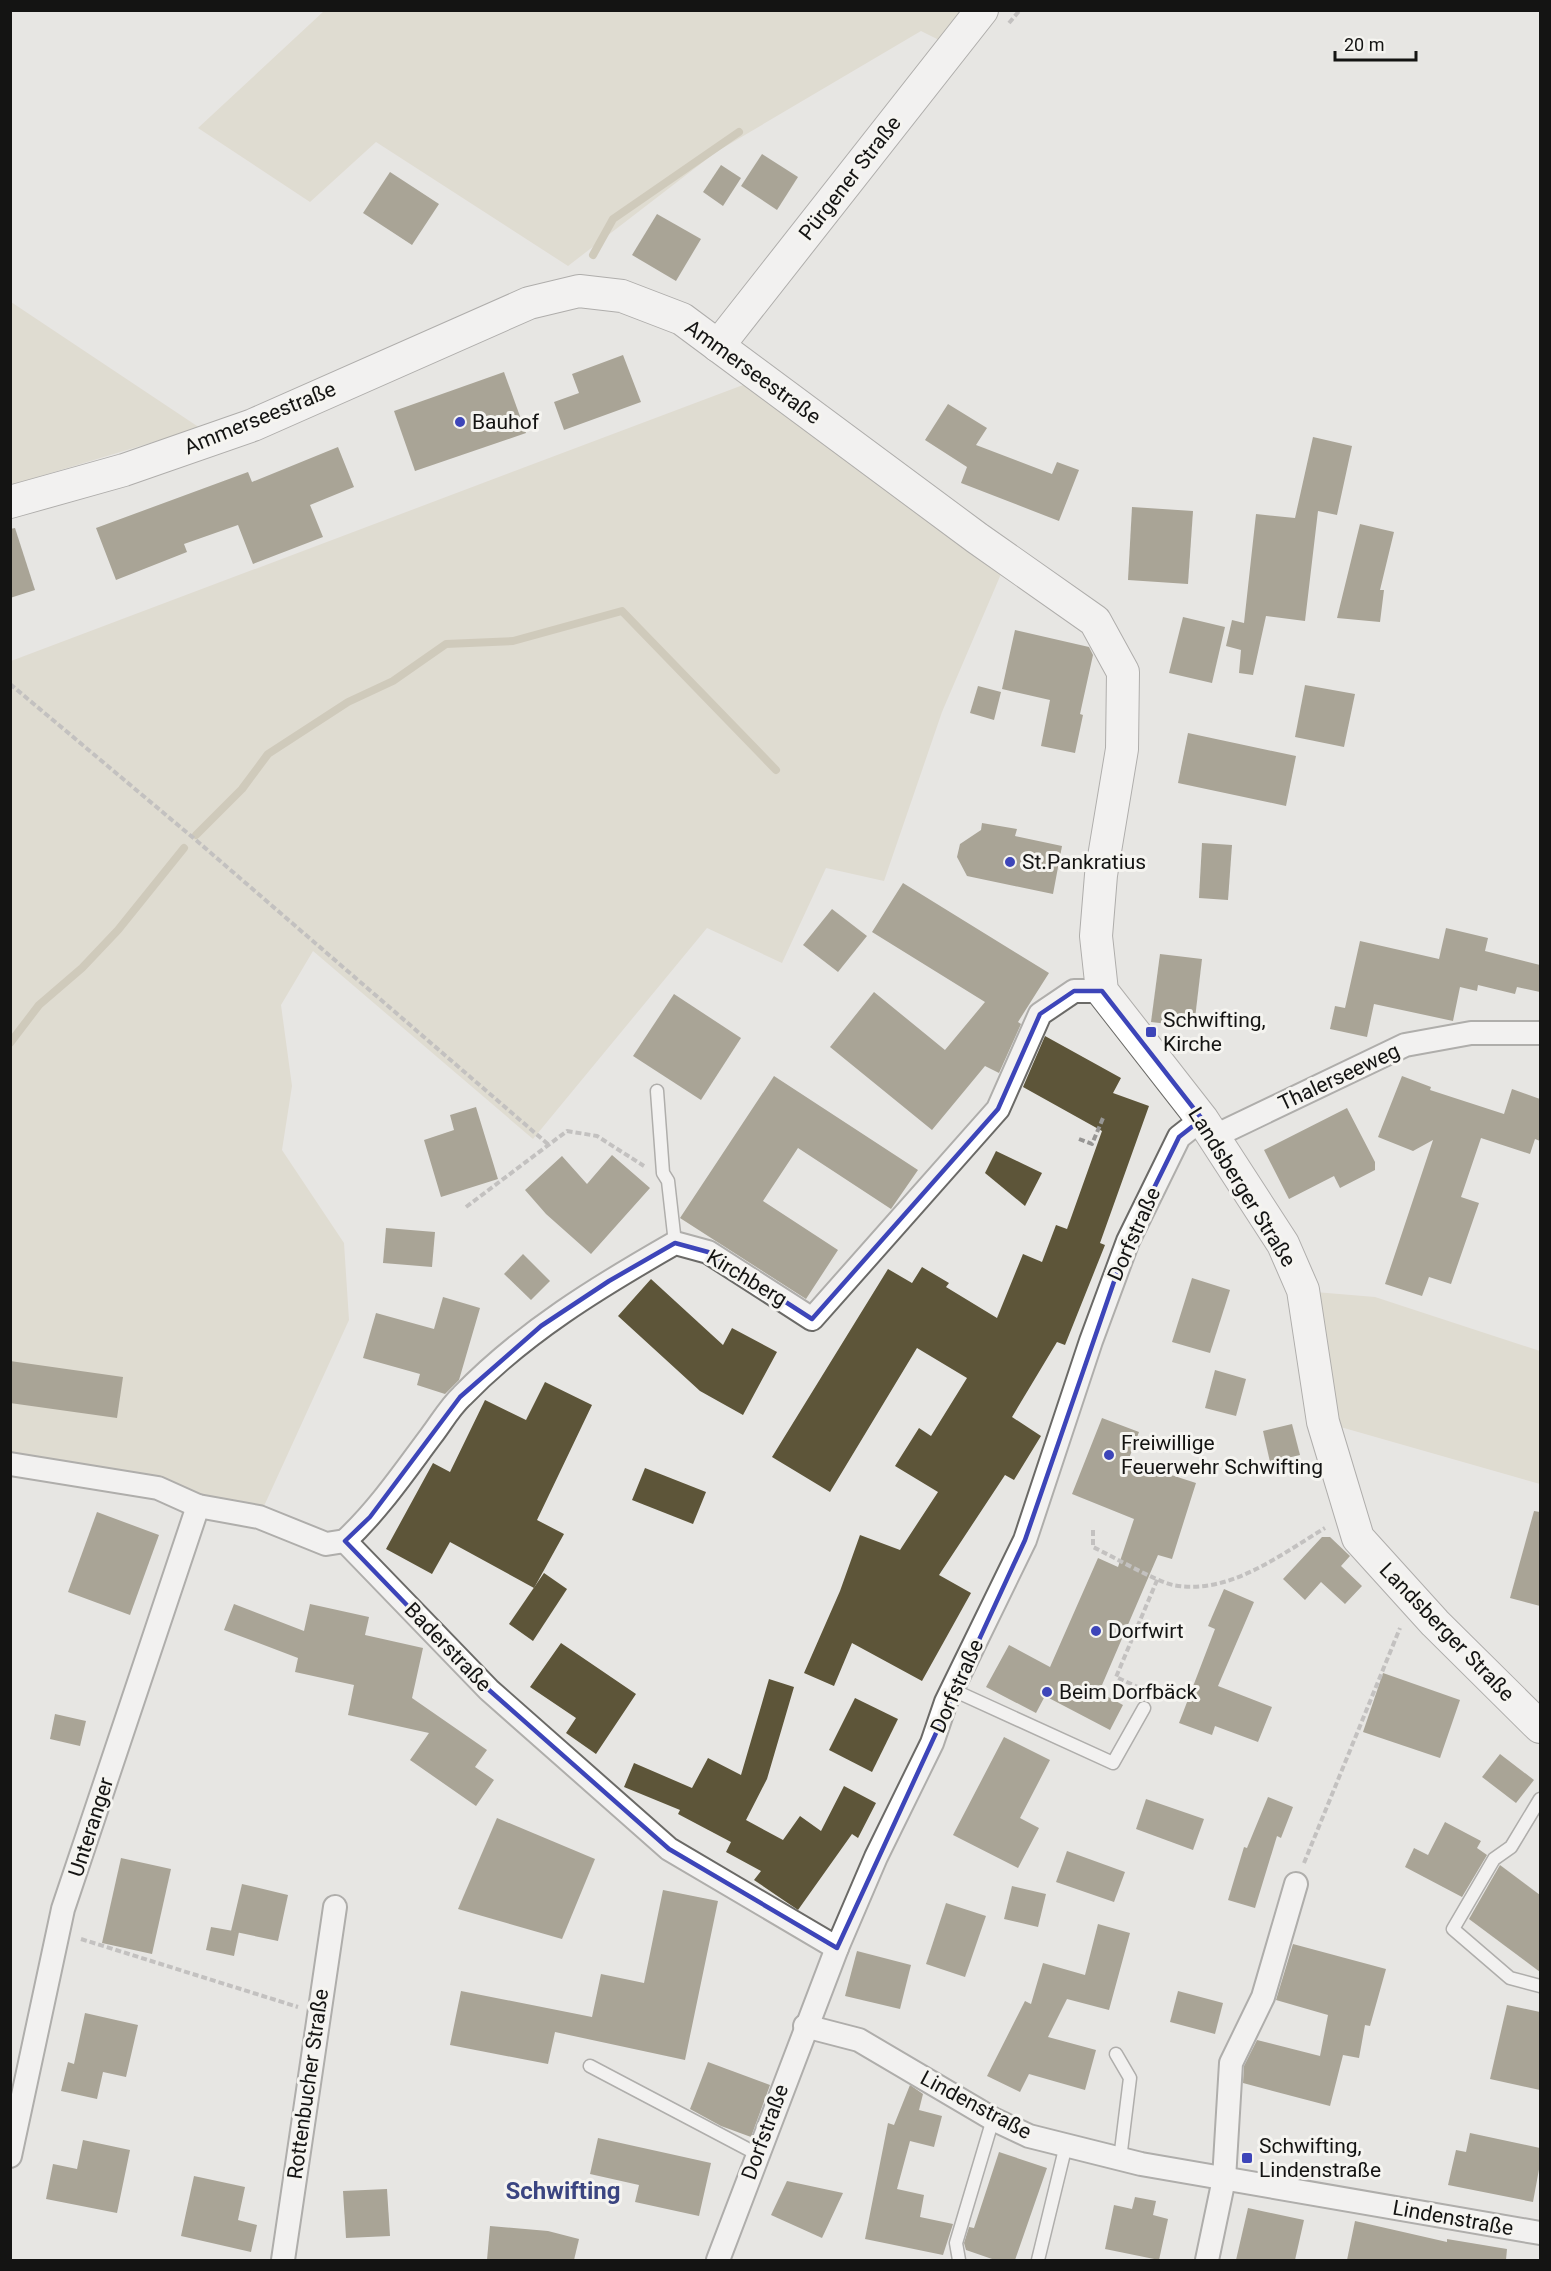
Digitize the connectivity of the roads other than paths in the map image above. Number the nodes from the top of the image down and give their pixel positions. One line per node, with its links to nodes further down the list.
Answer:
1 (982, 10): 2 (street, Pürgener Straße)
2 (718, 346): 3 (street, Ammerseestraße); 4 (street, Ammerseestraße)
3 (10, 502)
4 (1102, 991): 7 (street, Landsberger Straße); 8 (street, Kirchberg)
5 (1540, 1033): 7 (street, Thalerseeweg)
6 (657, 1092): 8 (lane)
7 (1208, 1128): 12 (street, Dorfstraße); 14 (street, Landsberger Straße)
8 (675, 1243): 11 (street)
9 (10, 1464): 10 (street)
10 (198, 1506): 11 (street); 26 (street, Unteranger)
11 (345, 1541): 18 (street, Baderstraße)
12 (952, 1690): 13 (lane); 18 (street, Dorfstraße)
13 (1144, 1708)
14 (1540, 1727)
15 (1540, 1799): 19 (lane)
16 (1296, 1884): 28 (street)
17 (335, 1907): 30 (street, Rottenbucher Straße)
18 (837, 1948): 20 (street, Dorfstraße)
19 (1540, 1986)
20 (805, 2026): 23 (street, Lindenstraße); 25 (street, Dorfstraße)
21 (1116, 2054): 27 (lane)
22 (590, 2066): 25 (lane)
23 (993, 2119): 24 (street, Lindenstraße); 32 (lane)
24 (1066, 2145): 27 (street, Lindenstraße); 33 (lane)
25 (757, 2154): 31 (street, Dorfstraße)
26 (10, 2156)
27 (1120, 2159): 28 (street, Lindenstraße)
28 (1224, 2179): 29 (street, Lindenstraße); 34 (street)
29 (1540, 2234)
30 (283, 2260)
31 (718, 2260)
32 (959, 2260)
33 (1038, 2260)
34 (1207, 2260)

